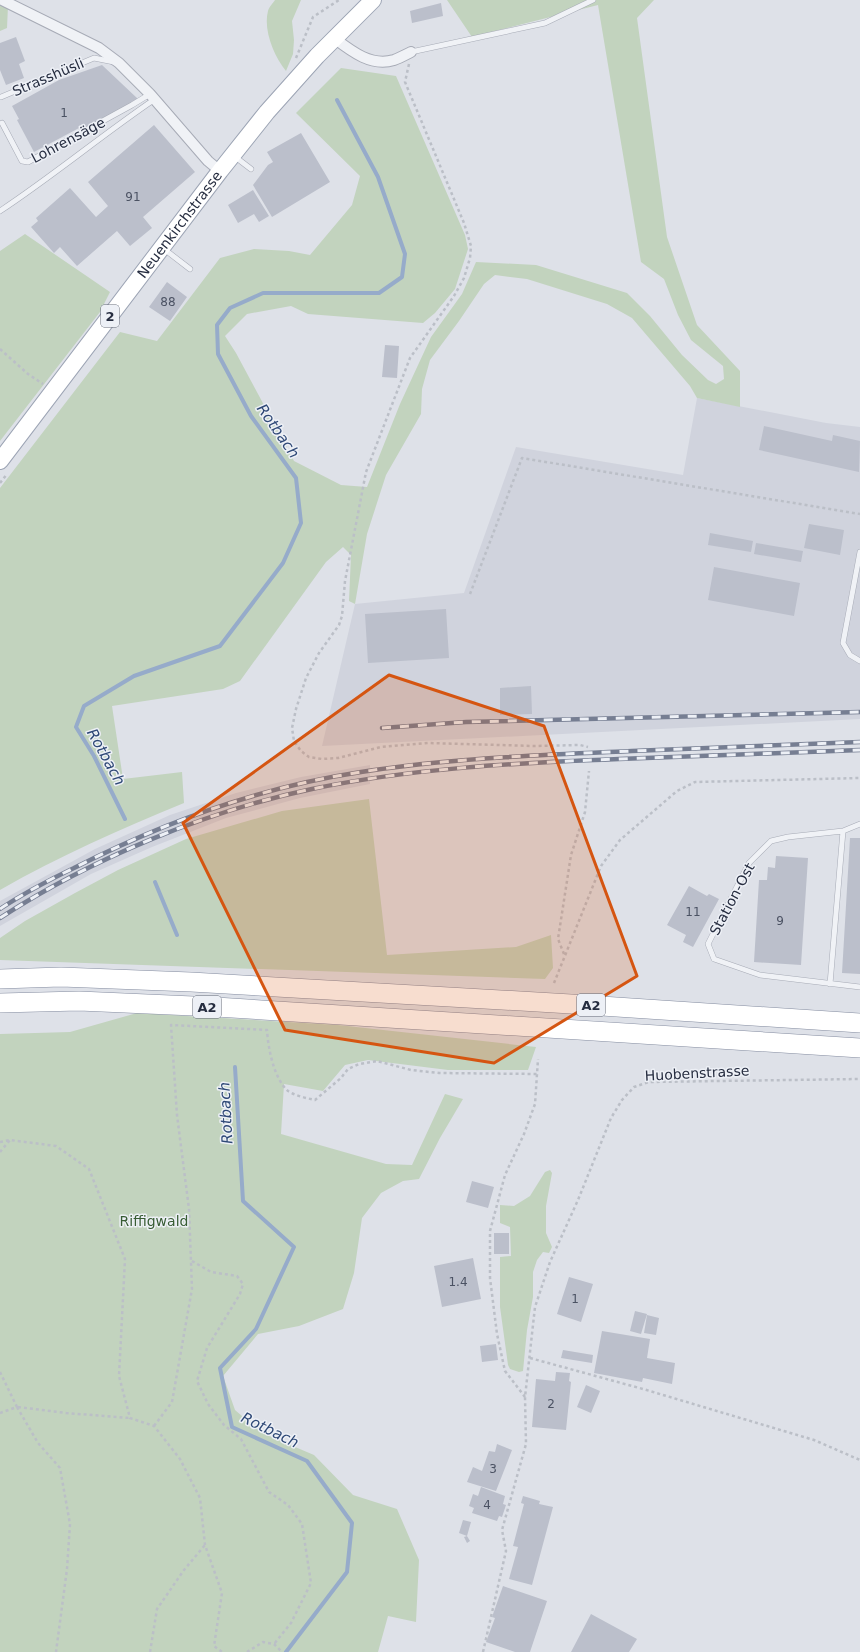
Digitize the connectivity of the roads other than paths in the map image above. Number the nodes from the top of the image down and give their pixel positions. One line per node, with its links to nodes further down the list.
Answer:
1 (2, 0): 6 (street)
2 (373, 0): 4 (main road, Neuenkirchstrasse / 2)
3 (593, 0): 5 (lane)
4 (334, 38): 5 (street); 10 (main road, Neuenkirchstrasse / 2)
5 (411, 52)
6 (119, 63): 7 (street); 8 (lane, Strasshüsli)
7 (153, 96): 9 (lane, Lohrensäge); 12 (street); 13 (lane)
8 (1, 97)
9 (2, 123)
10 (233, 155): 11 (lane); 12 (main road, Neuenkirchstrasse / 2)
11 (251, 169)
12 (220, 171): 14 (main road, Neuenkirchstrasse / 2)
13 (0, 211)
14 (162, 247): 15 (lane); 16 (main road, Neuenkirchstrasse / 2)
15 (190, 269)
16 (0, 461)
17 (860, 552): 18 (lane)
18 (860, 661)
19 (860, 824): 20 (lane, Station-Ost)
20 (843, 831): 22 (lane); 22 (lane, Station-Ost)
21 (0, 979): 25 (highway, A2)
22 (830, 984): 23 (lane, Station-Ost)
23 (860, 988)
24 (0, 1003): 26 (highway, A2)
25 (860, 1023)
26 (860, 1048)

